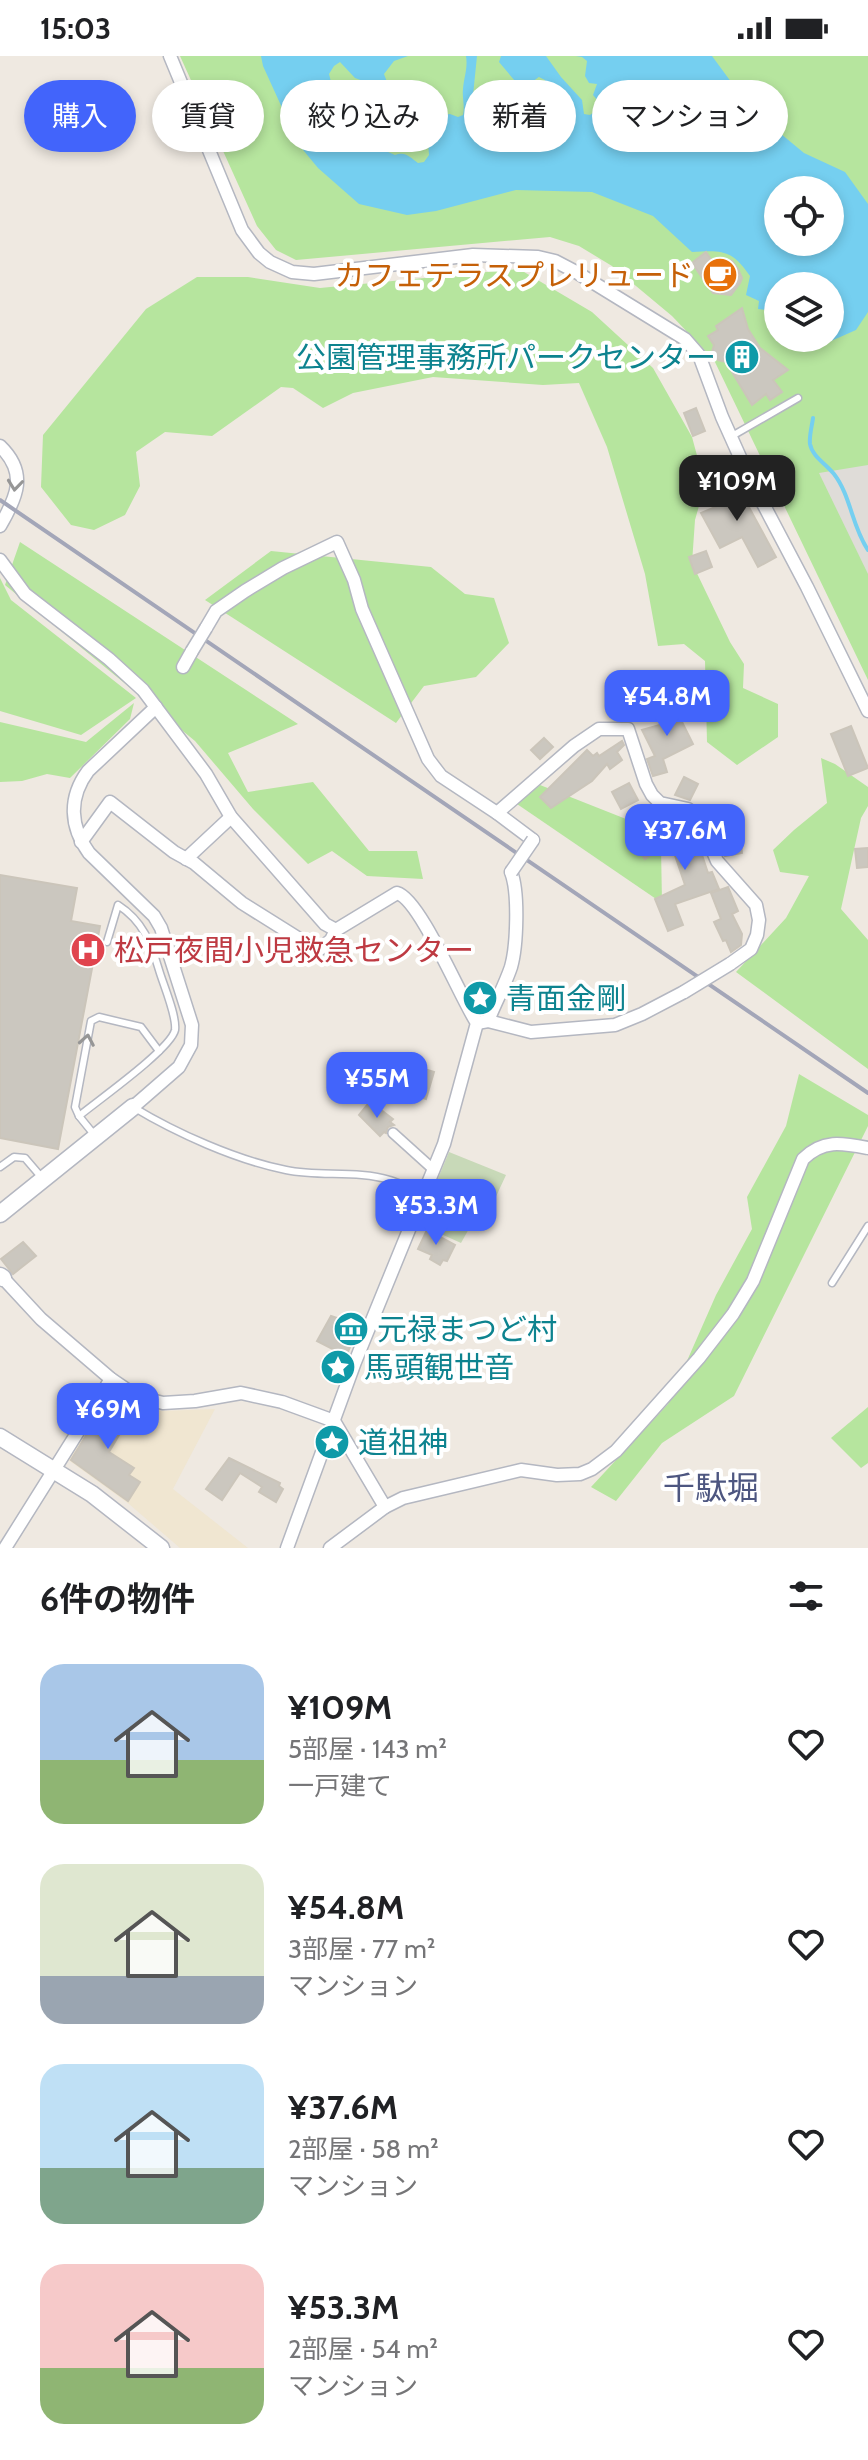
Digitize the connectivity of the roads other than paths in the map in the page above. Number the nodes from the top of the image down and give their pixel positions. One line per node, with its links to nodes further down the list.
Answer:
1 (170, 56): 3 (street)
2 (798, 398): 3 (lane)
3 (731, 437): 9 (street)
4 (0, 446): 5 (street, one-way to 5)
5 (0, 526)
6 (0, 560): 8 (street)
7 (183, 667): 10 (street, bridge)
8 (156, 707): 11 (street); 12 (street)
9 (868, 711)
10 (497, 813): 16 (street, bridge); 16 (street, bridge)
11 (231, 817): 13 (street); 14 (street)
12 (81, 842): 13 (street); 18 (street)
13 (186, 859): 14 (street)
14 (336, 930): 16 (street)
15 (107, 942): 17 (lane)
16 (482, 1022): 24 (street)
17 (159, 1051): 19 (lane); 19 (lane, one-way to 17)
18 (133, 1107): 21 (street); 26 (lane)
19 (79, 1116): 21 (lane)
20 (393, 1133): 24 (street)
21 (96, 1137): 25 (street)
22 (868, 1148): 35 (street)
23 (0, 1167): 25 (lane)
24 (434, 1170): 26 (street)
25 (43, 1179): 27 (street)
26 (424, 1194): 32 (street)
27 (0, 1214)
28 (868, 1226): 30 (lane)
29 (2, 1277): 31 (street)
30 (832, 1283)
31 (111, 1379): 32 (street); 34 (street)
32 (334, 1421): 35 (street); 38 (street)
33 (0, 1437): 34 (street)
34 (54, 1469): 36 (street); 37 (street)
35 (385, 1507): 39 (street)
36 (5, 1548)
37 (161, 1548)
38 (287, 1548)
39 (330, 1548)

